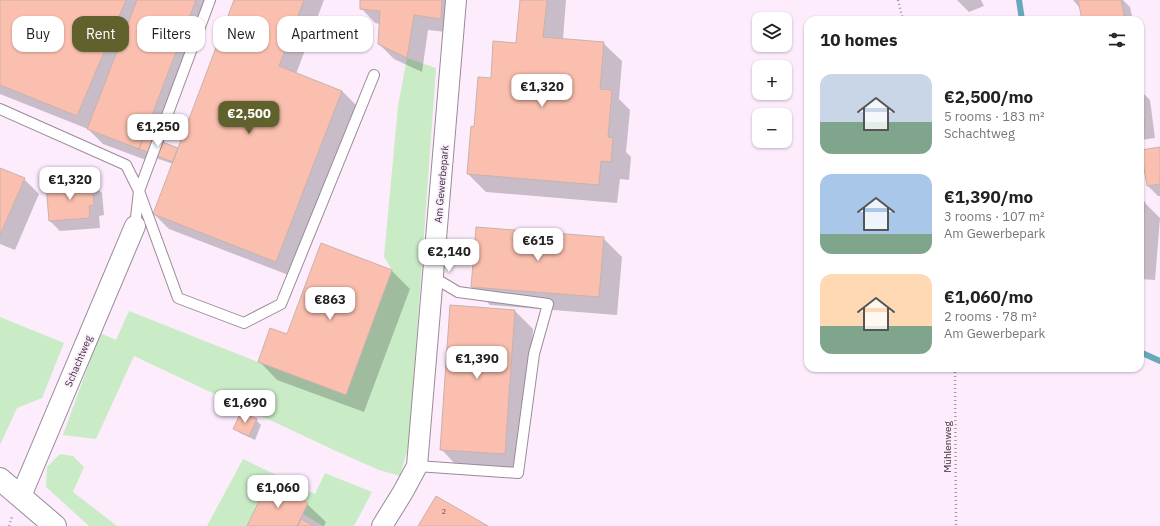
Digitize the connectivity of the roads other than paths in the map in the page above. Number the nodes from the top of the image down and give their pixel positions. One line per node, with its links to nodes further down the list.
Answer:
1 (210, 0): 5 (lane)
2 (456, 0): 7 (street, Am Gewerbepark)
3 (374, 75): 5 (lane)
4 (0, 109): 5 (lane)
5 (138, 192): 6 (lane)
6 (135, 226): 10 (street, Schachtweg)
7 (433, 277): 8 (street, Am Gewerbepark); 8 (lane)
8 (417, 466): 12 (street, Am Gewerbepark)
9 (0, 479): 10 (main road)
10 (21, 496): 11 (main road)
11 (56, 526)
12 (382, 526)

